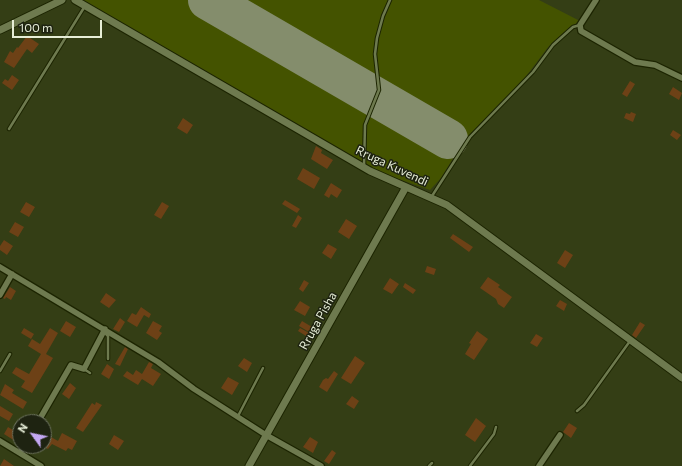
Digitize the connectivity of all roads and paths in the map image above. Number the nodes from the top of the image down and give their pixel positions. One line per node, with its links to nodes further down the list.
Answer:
1 (62, 0): 7 (street)
2 (75, 0): 5 (street, Rruga Kuvendi)
3 (390, 0): 10 (lane)
4 (596, 0): 6 (street)
5 (86, 6): 9 (lane); 10 (street, Rruga Kuvendi)
6 (580, 25): 8 (street); 12 (lane)
7 (0, 30)
8 (682, 78)
9 (9, 129)
10 (364, 167): 11 (street, Rruga Kuvendi)
11 (406, 187): 12 (street, Rruga Kuvendi); 29 (street, Rruga Pisha)
12 (431, 197): 17 (street, Rruga Kuvendi)
13 (0, 268): 14 (street)
14 (12, 274): 15 (street); 16 (street)
15 (0, 295)
16 (104, 330): 19 (lane); 21 (street); 27 (street)
17 (631, 340): 24 (street, Rruga Kuvendi); 25 (lane)
18 (10, 354): 22 (lane)
19 (108, 359)
20 (263, 368): 27 (lane)
21 (84, 369): 23 (lane); 26 (street)
22 (0, 371)
23 (90, 373)
24 (682, 378)
25 (577, 411)
26 (43, 414)
27 (237, 416): 29 (street)
28 (496, 427): 37 (lane)
29 (266, 435): 35 (street, Rruga Pisha); 36 (street)
30 (560, 435): 38 (street)
31 (0, 441): 32 (street)
32 (12, 448)
33 (22, 454): 34 (street)
34 (41, 466)
35 (249, 466)
36 (321, 466)
37 (470, 466)
38 (539, 466)

